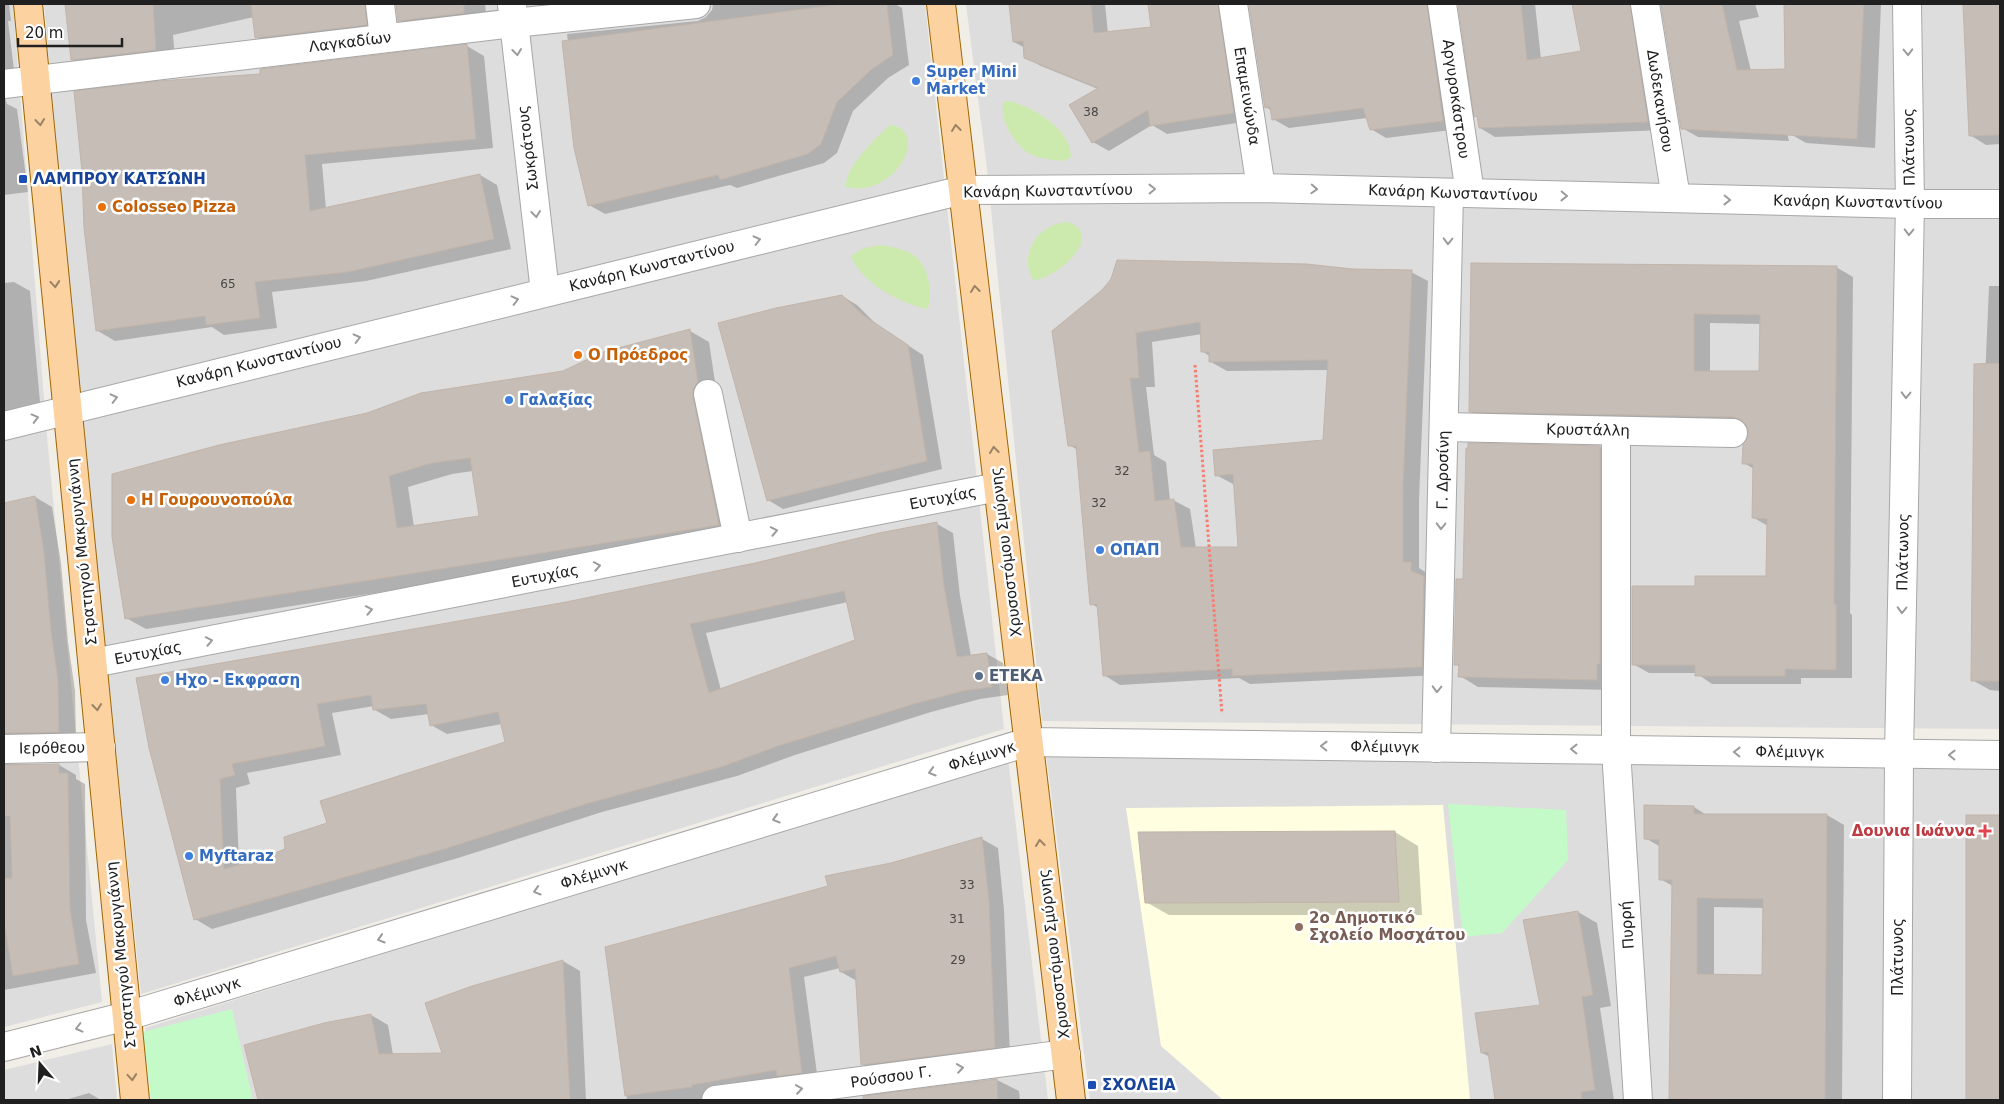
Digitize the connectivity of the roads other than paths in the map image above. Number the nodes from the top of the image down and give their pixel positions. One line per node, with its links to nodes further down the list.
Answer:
1 (28, 4): 11 (main road, Στρατηγού Μακρυγιάννη)
2 (380, 4): 10 (street)
3 (696, 4): 9 (street, Λαγκαδίων)
4 (941, 4): 14 (main road, Χρυσοστόμου Σμύρνης, one-way to 4)
5 (1233, 4): 13 (street, Επαμεινώνδα)
6 (1442, 4): 15 (street, Αργυροκάστρου)
7 (1645, 4): 16 (street, Δωδεκανήσου)
8 (1907, 4): 17 (street, Πλάτωνος, one-way to 17)
9 (512, 13): 10 (street, Λαγκαδίων); 19 (street, Σωκράτους, one-way to 19)
10 (384, 38): 11 (street, Λαγκαδίων)
11 (35, 79): 12 (street, Λαγκαδίων); 21 (main road, Στρατηγού Μακρυγιάννη, one-way to 21)
12 (4, 84)
13 (1261, 188): 14 (street, Κανάρη Κωνσταντίνου, one-way to 13); 15 (street, Κανάρη Κωνσταντίνου, one-way to 15)
14 (963, 190): 19 (street, Κανάρη Κωνσταντίνου, one-way to 14); 26 (main road, Χρυσοστόμου Σμύρνης, one-way to 14)
15 (1460, 193): 16 (street, Κανάρη Κωνσταντίνου, one-way to 16); 23 (street, Γ. Δροσίνη, one-way to 23)
16 (1676, 198): 17 (street, Κανάρη Κωνσταντίνου, one-way to 17)
17 (1910, 204): 18 (street, Κανάρη Κωνσταντίνου); 34 (street, Πλάτωνος, one-way to 34)
18 (2000, 204)
19 (545, 292): 21 (street, Κανάρη Κωνσταντίνου, one-way to 19)
20 (708, 394): 27 (street)
21 (67, 410): 22 (street, Κανάρη Κωνσταντίνου, one-way to 21); 28 (main road, Στρατηγού Μακρυγιάννη)
22 (4, 426)
23 (1444, 427): 24 (street, Κρυστάλλη); 31 (street, Γ. Δροσίνη, one-way to 31)
24 (1616, 431): 25 (street, Κρυστάλλη); 33 (street, Πυρρή)
25 (1733, 433)
26 (998, 487): 27 (street, Ευτυχίας, one-way to 26); 29 (main road, Χρυσοστόμου Σμύρνης)
27 (738, 538): 28 (street, Ευτυχίας, one-way to 27)
28 (92, 663): 30 (main road, Στρατηγού Μακρυγιάννη, one-way to 30)
29 (1028, 742): 31 (street, Φλέμινγκ, one-way to 29); 36 (street, Φλέμινγκ, one-way to 36); 38 (main road, Χρυσοστόμου Σμύρνης, one-way to 29)
30 (101, 747): 32 (street, Ιερόθεου); 36 (main road, Στρατηγού Μακρυγιάννη)
31 (1436, 748): 33 (street, Φλέμινγκ, one-way to 31)
32 (4, 749)
33 (1616, 750): 34 (street, Φλέμινγκ, one-way to 33); 43 (street, Πυρρή)
34 (1900, 754): 35 (street, Φλέμινγκ, one-way to 34); 44 (street, Πλάτωνος)
35 (2000, 755)
36 (127, 1016): 37 (street, Φλέμινγκ, one-way to 37); 40 (main road, Στρατηγού Μακρυγιάννη, one-way to 40)
37 (4, 1046)
38 (1066, 1054): 39 (street, Ρούσσου Γ., one-way to 38); 42 (main road, Χρυσοστόμου Σμύρνης)
39 (744, 1098): 41 (street, Ρούσσου Γ.)
40 (135, 1100)
41 (716, 1100)
42 (1071, 1100)
43 (1638, 1100)
44 (1897, 1100)

